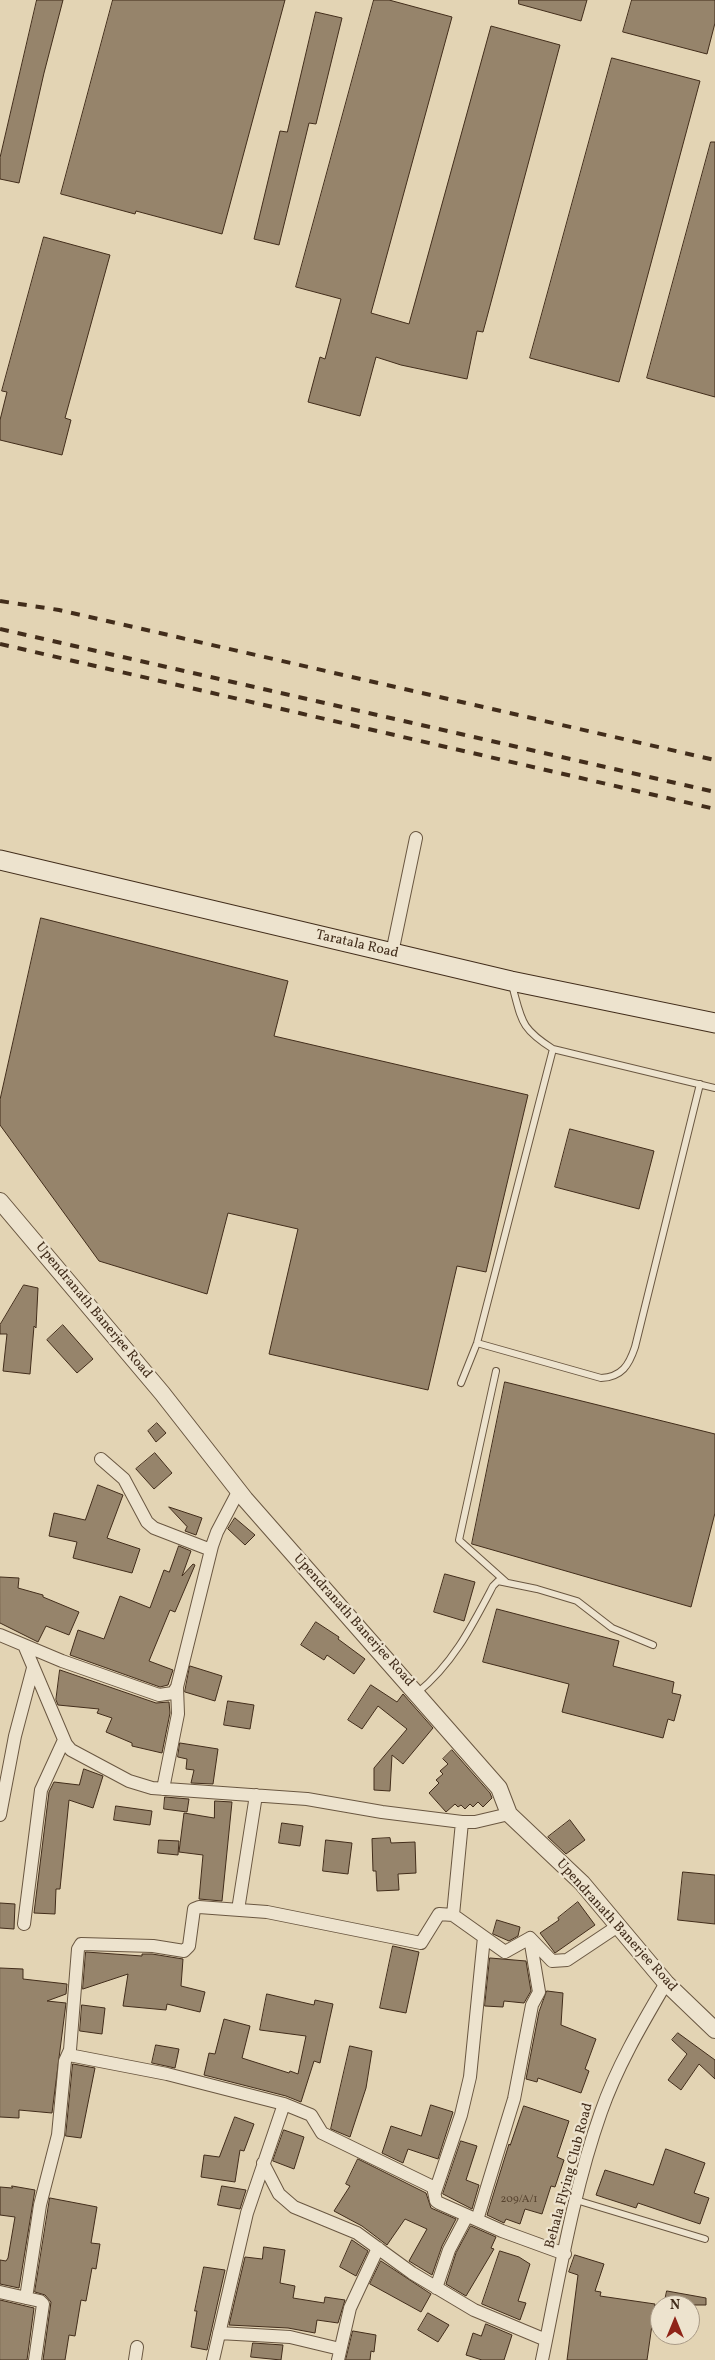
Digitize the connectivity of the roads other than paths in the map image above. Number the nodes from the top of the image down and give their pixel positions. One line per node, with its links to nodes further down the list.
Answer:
1 (416, 838): 3 (street)
2 (0, 860): 3 (main road, Taratala Road)
3 (392, 953): 4 (main road, Taratala Road)
4 (511, 981): 5 (main road, Taratala Road); 6 (lane)
5 (715, 1023)
6 (553, 1049): 7 (lane); 10 (lane)
7 (700, 1084): 8 (lane); 10 (lane)
8 (715, 1088)
9 (2, 1207): 14 (street, Upendranath Banerjee Road)
10 (477, 1343): 12 (lane)
11 (496, 1371): 16 (lane)
12 (461, 1383)
13 (101, 1459): 15 (street)
14 (238, 1492): 15 (street); 22 (street, Upendranath Banerjee Road)
15 (211, 1550): 21 (street)
16 (509, 1585): 19 (lane); 22 (lane)
17 (0, 1634): 18 (street)
18 (24, 1645): 20 (street); 21 (street)
19 (653, 1645)
20 (33, 1668): 23 (street); 27 (street)
21 (177, 1687): 24 (street)
22 (417, 1693): 26 (street, Upendranath Banerjee Road)
23 (64, 1740): 24 (street); 31 (street)
24 (163, 1789): 25 (street)
25 (256, 1795): 28 (street); 29 (street)
26 (509, 1814): 28 (street); 32 (street, Upendranath Banerjee Road)
27 (0, 1815)
28 (462, 1822): 30 (street)
29 (238, 1910): 30 (street); 37 (street)
30 (452, 1915): 33 (street)
31 (24, 1924)
32 (618, 1926): 34 (street); 35 (street, Upendranath Banerjee Road)
33 (484, 1937): 34 (street); 40 (street)
34 (530, 1938): 42 (street)
35 (666, 1983): 36 (street, Upendranath Banerjee Road); 41 (street, Behala Flying Club Road)
36 (715, 2030)
37 (69, 2055): 38 (street); 48 (street)
38 (284, 2104): 39 (street); 40 (street)
39 (263, 2163): 44 (street); 49 (street)
40 (435, 2192): 42 (street)
41 (576, 2200): 43 (lane); 45 (street, Behala Flying Club Road)
42 (472, 2218): 45 (street); 46 (street)
43 (705, 2239)
44 (378, 2248): 46 (street); 52 (street)
45 (565, 2254): 50 (street, Behala Flying Club Road)
46 (436, 2288): 50 (street)
47 (0, 2292): 48 (street)
48 (26, 2298): 53 (street)
49 (219, 2334): 52 (street); 55 (street)
50 (546, 2340): 56 (street, Behala Flying Club Road)
51 (138, 2347): 54 (street)
52 (339, 2355)
53 (35, 2360)
54 (134, 2360)
55 (213, 2360)
56 (542, 2360)

